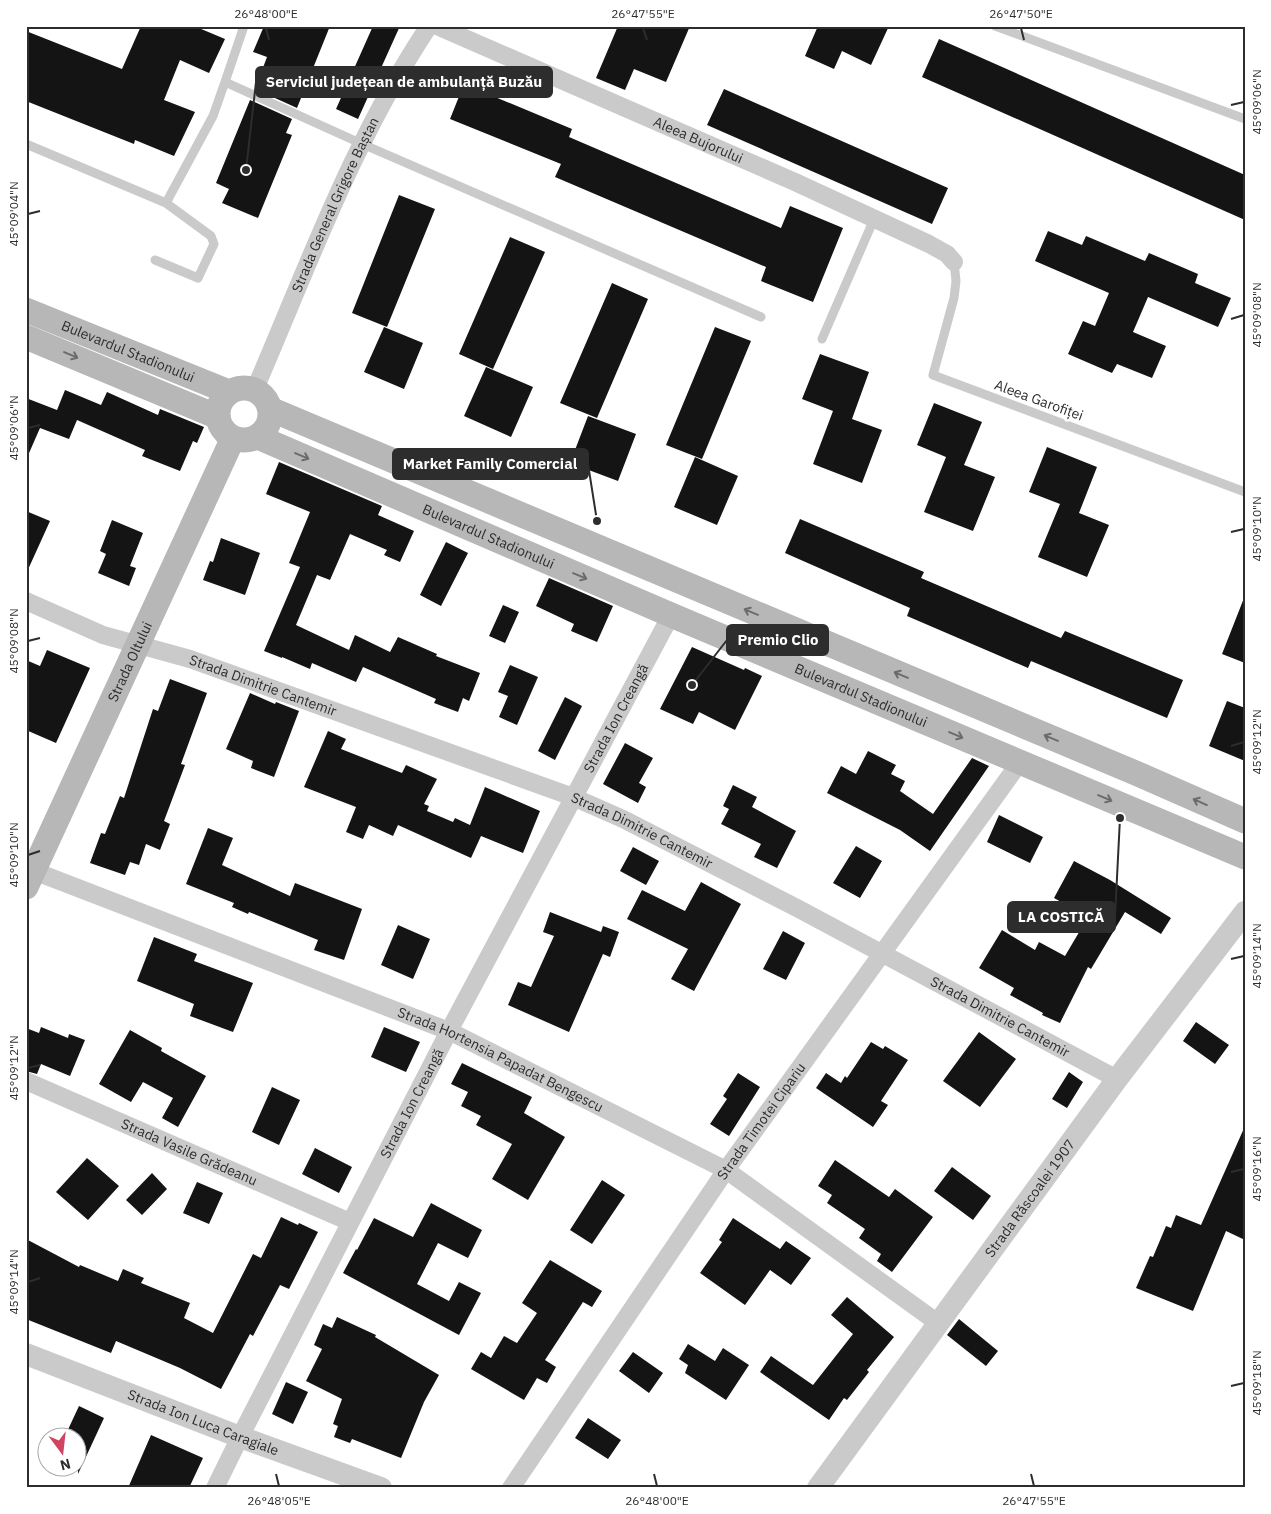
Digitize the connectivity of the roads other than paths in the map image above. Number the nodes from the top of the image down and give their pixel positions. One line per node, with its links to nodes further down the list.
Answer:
1 (244, 26): 5 (lane)
2 (429, 26): 7 (street, Strada General Grigore Baștan)
3 (437, 26): 10 (street, Aleea Bujorului)
4 (995, 26): 6 (lane)
5 (225, 82): 7 (lane); 9 (lane)
6 (1245, 118)
7 (360, 143): 14 (lane); 17 (street, Strada General Grigore Baștan)
8 (26, 144): 9 (lane)
9 (166, 203): 11 (lane)
10 (874, 218): 12 (street, Aleea Bujorului); 16 (lane)
11 (155, 260)
12 (954, 262): 22 (lane, Aleea Garofiței)
13 (26, 310): 18 (main road, Bulevardul Stadionului)
14 (761, 317)
15 (26, 336): 20 (main road, Bulevardul Stadionului, one-way to 20)
16 (822, 339)
17 (255, 389): 18 (main road, Bulevardul Stadionului); 19 (main road)
18 (229, 392): 20 (main road)
19 (270, 409): 21 (main road); 28 (main road, one-way to 19)
20 (218, 417): 21 (main road, Bulevardul Stadionului)
21 (246, 437): 24 (main road, Bulevardul Stadionului, one-way to 24); 25 (main road, Strada Oltului)
22 (1245, 492)
23 (26, 601): 25 (street, Strada Dimitrie Cantemir)
24 (671, 616): 26 (main road, Bulevardul Stadionului, one-way to 26); 27 (street, Strada Ion Creangă)
25 (138, 646): 27 (street, Strada Dimitrie Cantemir); 30 (main road, Strada Oltului)
26 (1020, 762): 29 (main road, Bulevardul Stadionului, one-way to 29); 32 (street, Strada Timotei Cipariu)
27 (573, 796): 32 (street, Strada Dimitrie Cantemir); 33 (street, Strada Ion Creangă)
28 (1245, 822)
29 (1245, 857)
30 (29, 875): 33 (street, Strada Hortensia Papadat Bengescu)
31 (1245, 912): 34 (street, Strada Răscoalei 1907)
32 (882, 954): 34 (street, Strada Dimitrie Cantemir); 36 (street, Strada Timotei Cipariu)
33 (449, 1031): 36 (street, Strada Hortensia Papadat Bengescu); 37 (street, Strada Ion Creangă)
34 (1117, 1079): 38 (street, Strada Răscoalei 1907)
35 (26, 1081): 37 (street, Strada Vasile Grădeanu)
36 (726, 1170): 38 (street, Strada Hortensia Papadat Bengescu); 43 (street, Strada Timotei Cipariu)
37 (350, 1222): 40 (street, Strada Ion Creangă)
38 (938, 1323): 44 (street, Strada Răscoalei 1907)
39 (26, 1354): 40 (street, Strada Ion Luca Caragiale)
40 (240, 1437): 41 (street, Strada Ion Creangă); 42 (street, Strada Ion Luca Caragiale)
41 (215, 1488)
42 (381, 1488)
43 (511, 1488)
44 (818, 1488)

